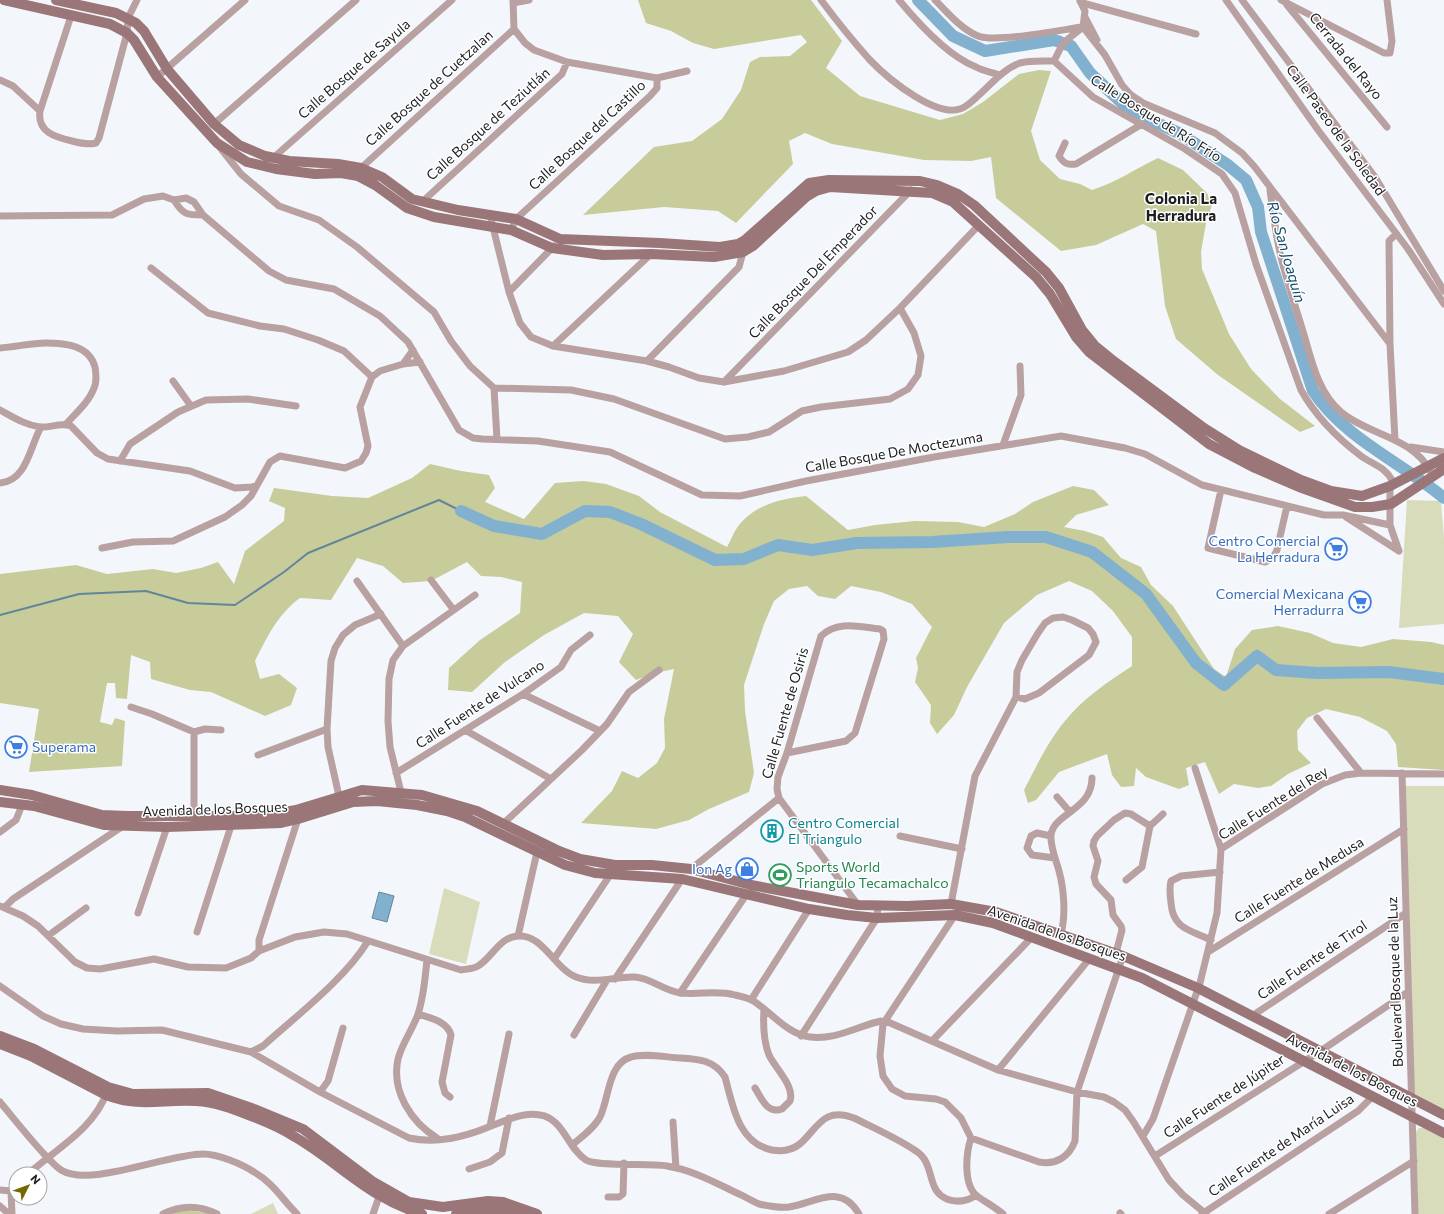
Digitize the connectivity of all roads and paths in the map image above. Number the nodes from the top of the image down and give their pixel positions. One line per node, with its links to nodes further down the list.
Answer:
1 (3, 0): 17 (street); 18 (main road)
2 (56, 0): 20 (main road)
3 (137, 0): 20 (street)
4 (245, 0): 28 (street)
5 (356, 0): 35 (street)
6 (452, 0): 40 (street, Calle Bosque de Sayula)
7 (529, 0): 14 (street)
8 (821, 0): 30 (street)
9 (899, 0): 30 (street)
10 (935, 0): 21 (street)
11 (1226, 0): 56 (street, Calle Paseo de la Soledad)
12 (1242, 0): 62 (street, Calle Paseo de la Soledad)
13 (1387, 0): 15 (street)
14 (513, 1): 22 (street)
15 (1283, 1): 37 (street, Cerrada del Rayo)
16 (1081, 2): 19 (street); 24 (street)
17 (0, 6)
18 (70, 16): 23 (main road); 34 (street)
19 (1085, 17): 21 (street); 25 (street)
20 (128, 18): 23 (street); 28 (main road)
21 (1083, 27): 26 (street); 43 (street, Calle Bosque de Río Frío)
22 (514, 29): 27 (street, Calle Bosque del Castillo); 41 (street, Calle Bosque de Cuetzalan)
23 (127, 33): 31 (main road); 34 (street)
24 (1196, 34)
25 (1098, 42)
26 (1054, 61): 30 (street); 36 (street, Calle Bosque de Río Frío)
27 (567, 62): 32 (street, Calle Bosque del Castillo); 46 (street, Calle Bosque de Teziutlán)
28 (167, 69): 31 (street); 35 (main road)
29 (687, 71): 32 (street)
30 (999, 75)
31 (157, 77): 38 (main road)
32 (657, 78): 52 (street, Calle Bosque del Castillo)
33 (0, 80): 34 (street)
34 (40, 111)
35 (214, 124): 40 (main road)
36 (1142, 124): 39 (street); 97 (street, Calle Bosque de Río Frío)
37 (1387, 127)
38 (217, 143): 54 (main road); 79 (street)
39 (1065, 143)
40 (273, 158): 41 (main road)
41 (361, 168): 46 (main road)
42 (920, 181): 44 (street, Calle Bosque Del Emperador); 57 (main road); 99 (main road)
43 (1269, 187): 47 (street, Calle Bosque de Río Frío); 51 (street)
44 (910, 191): 53 (main road); 59 (main road); 78 (street, Calle Bosque Del Emperador)
45 (174, 200): 48 (street); 48 (street, Calle Bosque De Moctezuma); 50 (street, Calle Bosque De Moctezuma)
46 (422, 202): 49 (main road)
47 (1289, 213): 51 (street); 68 (street, Calle Bosque de Río Frío)
48 (203, 215): 71 (street, Calle Bosque De Moctezuma)
49 (490, 215): 52 (main road); 54 (street)
50 (0, 216)
51 (1273, 216): 86 (street)
52 (516, 219): 55 (street); 57 (main road)
53 (979, 225): 67 (street); 102 (main road)
54 (492, 226): 55 (main road); 65 (street)
55 (511, 230): 58 (main road)
56 (1396, 234): 63 (street, Calle Paseo de la Soledad); 68 (street)
57 (560, 240): 58 (street)
58 (552, 248): 60 (main road); 65 (street)
59 (743, 252): 60 (main road); 72 (street)
60 (651, 254): 69 (street)
61 (150, 268): 76 (street)
62 (1432, 270): 63 (street); 64 (street, Calle Paseo de la Soledad)
63 (1425, 275): 66 (street, Calle Paseo de la Soledad)
64 (1444, 291)
65 (509, 292): 69 (street)
66 (1444, 304)
67 (900, 308): 78 (street); 79 (street)
68 (1390, 344): 86 (street)
69 (553, 346): 72 (street)
70 (0, 348): 83 (street)
71 (412, 350): 73 (street, Calle Bosque De Moctezuma); 74 (street)
72 (647, 361): 78 (street)
73 (420, 362): 74 (street); 85 (street, Calle Bosque De Moctezuma)
74 (403, 364): 76 (street)
75 (1020, 366): 87 (street)
76 (372, 377): 96 (street)
77 (173, 381): 80 (street)
78 (724, 382)
79 (494, 388): 85 (street)
80 (191, 406): 81 (street); 91 (street)
81 (296, 406)
82 (0, 410): 84 (street)
83 (66, 424): 84 (street); 91 (street)
84 (41, 427): 95 (street)
85 (497, 439): 87 (street, Calle Bosque De Moctezuma)
86 (1395, 440): 88 (street)
87 (1004, 445): 98 (street, Calle Bosque De Moctezuma)
88 (1406, 446): 89 (street); 92 (street)
89 (1444, 452)
90 (1444, 458): 92 (main road)
91 (120, 461): 96 (street)
92 (1427, 466): 94 (street); 97 (main road)
93 (1444, 469): 94 (main road)
94 (1432, 476): 100 (main road)
95 (0, 483)
96 (256, 485): 105 (street)
97 (1391, 486): 99 (main road); 100 (street)
98 (1221, 490): 101 (street, Calle Bosque De Moctezuma); 101 (street)
99 (1356, 495): 102 (street)
100 (1391, 504): 102 (main road); 104 (street)
101 (1287, 506): 103 (street, Calle Bosque De Moctezuma)
102 (1355, 507): 103 (street)
103 (1343, 515): 104 (street, Calle Bosque De Moctezuma); 104 (street)
104 (1390, 525)
105 (102, 548)
106 (431, 580): 109 (street)
107 (357, 581): 110 (street)
108 (475, 595): 109 (street)
109 (453, 610): 112 (street)
110 (381, 614): 112 (street); 119 (street)
111 (590, 635): 114 (street, Calle Fuente de Vulcano)
112 (403, 646): 126 (street)
113 (659, 670): 121 (street)
114 (523, 694): 120 (street, Calle Fuente de Vulcano); 121 (street)
115 (1016, 697): 115 (street); 154 (street)
116 (131, 707): 122 (street)
117 (1317, 718): 127 (street)
118 (220, 730): 122 (street)
119 (327, 730): 124 (street); 135 (street)
120 (465, 730): 126 (street, Calle Fuente de Vulcano); 131 (street)
121 (600, 731): 131 (street)
122 (194, 732): 144 (street)
123 (787, 753): 123 (street, Calle Fuente de Osiris); 137 (street, Calle Fuente de Osiris)
124 (258, 755)
125 (1194, 768): 155 (street)
126 (396, 773): 133 (street)
127 (1361, 773): 128 (street, Calle Fuente del Rey); 155 (street, Calle Fuente del Rey)
128 (1402, 773): 129 (street, Calle Fuente del Rey); 150 (street, Boulevard Bosque de la Luz)
129 (1444, 774)
130 (1092, 778): 141 (street)
131 (551, 779): 145 (street)
132 (0, 790): 144 (main road, Avenida de los Bosques)
133 (401, 792): 135 (main road, Avenida de los Bosques); 145 (main road, Avenida de los Bosques)
134 (0, 795): 140 (main road)
135 (339, 796): 143 (main road, Avenida de los Bosques)
136 (1057, 797): 141 (street)
137 (779, 798): 158 (street); 165 (street, Calle Fuente de Osiris)
138 (0, 802): 139 (main road, Avenida de los Bosques)
139 (22, 805): 140 (main road, Avenida de los Bosques); 151 (street)
140 (34, 806): 146 (main road, Avenida de los Bosques)
141 (1070, 812): 153 (street)
142 (1162, 814): 148 (street)
143 (297, 815): 144 (main road, Avenida de los Bosques); 147 (main road, Avenida de los Bosques); 156 (main road, Avenida de los Bosques); 181 (street)
144 (194, 816)
145 (504, 823): 158 (main road, Avenida de los Bosques)
146 (123, 826): 149 (main road, Avenida de los Bosques); 166 (street)
147 (231, 826): 149 (main road, Avenida de los Bosques); 174 (street)
148 (1150, 826): 162 (street); 183 (street)
149 (167, 827): 171 (street)
150 (1404, 829): 170 (street, Boulevard Bosque de la Luz); 182 (street, Calle Fuente de Medusa)
151 (0, 832)
152 (900, 836): 154 (street)
153 (1051, 836): 157 (street); 157 (street)
154 (962, 849): 164 (street)
155 (1221, 849): 159 (street, Calle Fuente del Rey)
156 (537, 852): 160 (main road, Avenida de los Bosques); 177 (street)
157 (1055, 858): 175 (street)
158 (691, 869): 165 (main road, Avenida de los Bosques)
159 (1220, 872): 179 (street, Calle Fuente del Rey); 179 (street)
160 (610, 875): 161 (main road, Avenida de los Bosques); 184 (street)
161 (682, 879): 163 (main road, Avenida de los Bosques); 188 (street)
162 (1126, 880)
163 (746, 895): 169 (main road, Avenida de los Bosques); 193 (street)
164 (951, 904): 167 (main road, Avenida de los Bosques); 175 (main road, Avenida de los Bosques)
165 (858, 905): 167 (main road, Avenida de los Bosques)
166 (3, 906): 176 (street)
167 (878, 906): 173 (street)
168 (86, 908): 176 (street)
169 (809, 909): 173 (main road, Avenida de los Bosques); 194 (street)
170 (1406, 913): 192 (street, Boulevard Bosque de la Luz); 198 (street, Calle Fuente de Tirol)
171 (138, 914)
172 (955, 915): 173 (main road, Avenida de los Bosques); 178 (main road, Avenida de los Bosques); 199 (street)
173 (877, 918): 204 (street)
174 (197, 932)
175 (1061, 934): 183 (main road, Avenida de los Bosques)
176 (49, 935): 181 (street)
177 (518, 936): 184 (street); 186 (street)
178 (1032, 937): 185 (main road, Avenida de los Bosques); 205 (street)
179 (1211, 940): 182 (street, Calle Fuente del Rey)
180 (368, 941): 181 (street); 186 (street); 207 (street)
181 (259, 951)
182 (1208, 952): 191 (street, Calle Fuente del Rey)
183 (1120, 955): 187 (street); 191 (main road, Avenida de los Bosques)
184 (554, 958): 189 (street)
185 (1090, 958): 187 (main road, Avenida de los Bosques); 210 (street)
186 (427, 960): 197 (street)
187 (1120, 969): 195 (main road, Avenida de los Bosques); 215 (street)
188 (615, 979): 189 (street); 193 (street)
189 (607, 980): 202 (street)
190 (0, 986): 207 (street)
191 (1198, 988): 195 (street, Calle Fuente del Rey); 198 (main road, Avenida de los Bosques)
192 (1408, 992): 208 (street, Calle Fuente de Júpiter); 218 (street, Boulevard Bosque de la Luz)
193 (680, 993): 194 (street)
194 (751, 1000): 196 (street)
195 (1193, 1004): 209 (main road, Avenida de los Bosques); 226 (street, Calle Fuente del Rey)
196 (764, 1009): 204 (street); 212 (street)
197 (418, 1014): 216 (street); 227 (street)
198 (1252, 1016): 208 (main road, Avenida de los Bosques)
199 (883, 1024): 204 (street); 205 (street); 228 (street)
200 (343, 1028): 214 (street)
201 (509, 1034): 224 (street)
202 (574, 1035)
203 (0, 1036): 213 (main road)
204 (801, 1036)
205 (932, 1041): 210 (street)
206 (0, 1044): 213 (main road)
207 (252, 1052): 214 (street)
208 (1319, 1052): 209 (street, Calle Fuente de Júpiter); 211 (main road, Avenida de los Bosques)
209 (1303, 1061): 217 (main road, Avenida de los Bosques); 230 (street, Calle Fuente de Júpiter)
210 (998, 1070): 215 (street)
211 (1385, 1085): 217 (main road); 218 (main road, Avenida de los Bosques)
212 (755, 1088)
213 (107, 1091): 231 (street); 237 (main road)
214 (320, 1092): 227 (street)
215 (1077, 1092): 226 (street); 228 (street)
216 (450, 1097)
217 (1375, 1098): 221 (main road, Avenida de los Bosques); 252 (street, Calle Fuente de María Luisa)
218 (1413, 1099): 220 (main road, Avenida de los Bosques); 221 (street, Boulevard Bosque de la Luz)
219 (0, 1102): 231 (street)
220 (1444, 1115)
221 (1413, 1117): 225 (main road, Avenida de los Bosques); 232 (street, Boulevard Bosque de la Luz)
222 (509, 1118): 224 (street); 229 (street); 236 (street)
223 (673, 1122): 235 (street)
224 (490, 1126): 227 (street)
225 (1444, 1133)
226 (1143, 1136): 230 (street)
227 (437, 1138)
228 (971, 1138): 238 (street)
229 (572, 1145): 233 (street); 238 (street)
230 (1155, 1156): 252 (street)
231 (48, 1158): 234 (street); 244 (street)
232 (1414, 1161): 253 (street); 254 (street, Boulevard Bosque de la Luz)
233 (624, 1163): 235 (street); 239 (street)
234 (38, 1166)
235 (676, 1168): 250 (street)
236 (469, 1169)
237 (380, 1192): 245 (street); 246 (main road); 249 (main road)
238 (976, 1195): 251 (street)
239 (608, 1197)
240 (0, 1206): 241 (street)
241 (9, 1214)
242 (163, 1214): 243 (street)
243 (217, 1214)
244 (297, 1214)
245 (373, 1214)
246 (422, 1214)
247 (456, 1214): 248 (main road)
248 (518, 1214)
249 (537, 1214)
250 (859, 1214)
251 (1003, 1214)
252 (1203, 1214)
253 (1329, 1214)
254 (1415, 1214)

